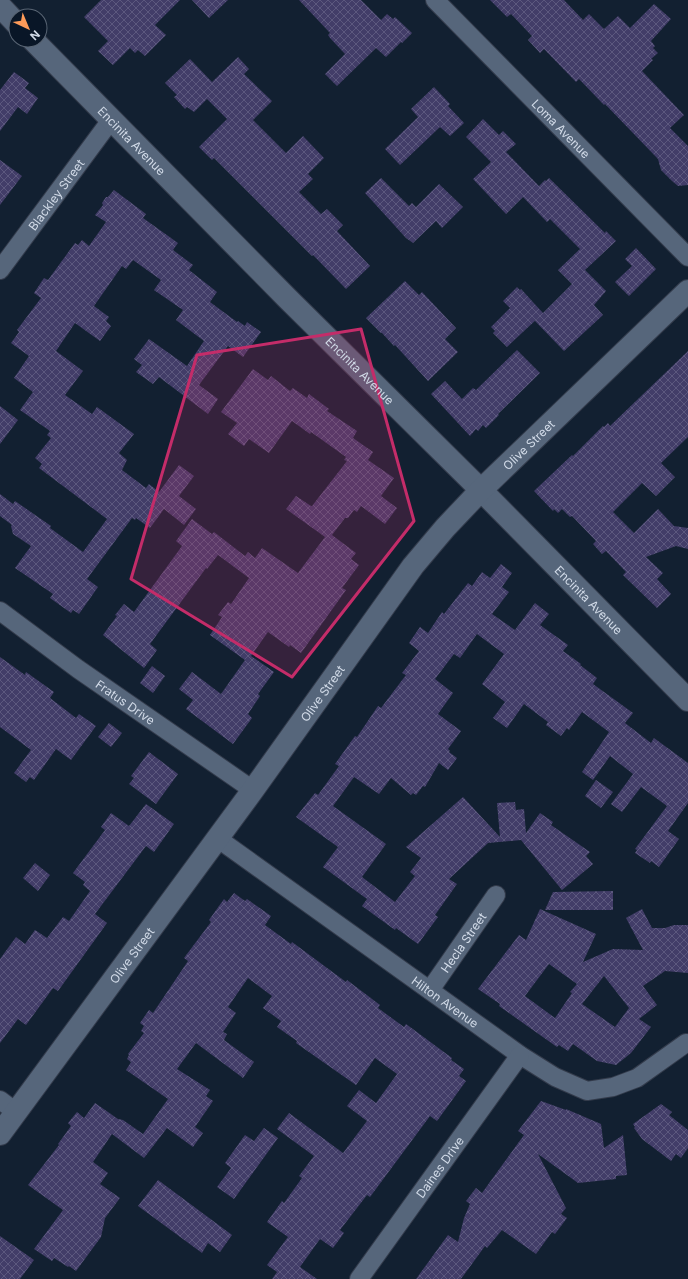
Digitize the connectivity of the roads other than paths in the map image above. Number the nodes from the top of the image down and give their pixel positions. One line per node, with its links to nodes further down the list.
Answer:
1 (435, 0): 6 (street, Loma Avenue)
2 (0, 6): 3 (street)
3 (8, 14)
4 (41, 48): 5 (street, Encinita Avenue)
5 (111, 120): 7 (street, Blackley Street); 9 (street, Encinita Avenue)
6 (688, 257)
7 (0, 270)
8 (688, 291): 9 (street, Olive Street)
9 (481, 490): 11 (street, Encinita Avenue); 12 (street, Olive Street)
10 (0, 611): 12 (street, Fratus Drive)
11 (688, 700)
12 (253, 790): 13 (street, Olive Street)
13 (217, 838): 15 (street, Hilton Avenue); 18 (street, Olive Street)
14 (496, 895): 15 (street, Hecla Street)
15 (430, 990): 17 (street, Hilton Avenue)
16 (686, 1043): 17 (street, Hilton Avenue)
17 (520, 1055): 20 (street, Daines Drive)
18 (8, 1106): 19 (street, Olive Street)
19 (0, 1134)
20 (359, 1279)

